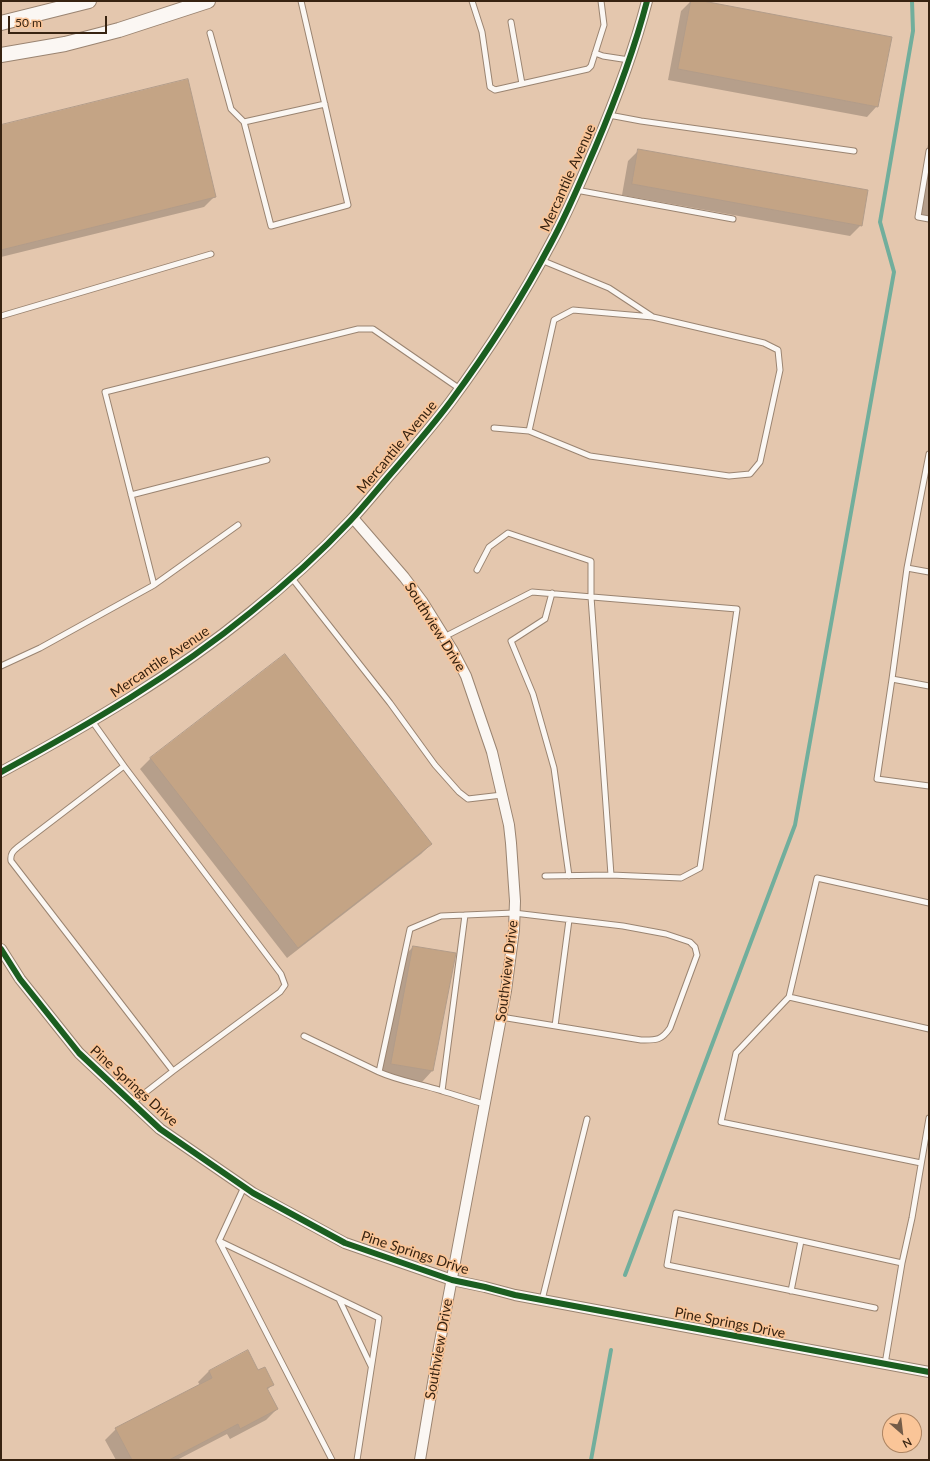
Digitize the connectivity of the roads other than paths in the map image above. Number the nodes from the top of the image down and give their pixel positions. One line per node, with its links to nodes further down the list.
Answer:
1 (89, 1): 8 (main road)
2 (208, 1): 11 (main road)
3 (301, 1): 14 (lane)
4 (472, 1): 13 (lane)
5 (600, 1): 10 (lane)
6 (646, 1): 12 (street, Mercantile Avenue)
7 (511, 22): 13 (lane)
8 (1, 23)
9 (210, 33): 16 (lane)
10 (595, 53): 12 (lane); 13 (lane)
11 (1, 55)
12 (629, 60): 15 (street, Mercantile Avenue)
13 (522, 84)
14 (325, 104): 16 (lane); 16 (lane)
15 (609, 115): 17 (lane); 19 (street, Mercantile Avenue)
16 (244, 122)
17 (854, 151)
18 (929, 151): 21 (lane)
19 (576, 190): 20 (lane); 23 (street, Mercantile Avenue)
20 (733, 219)
21 (929, 219)
22 (211, 254): 24 (lane)
23 (541, 260): 25 (lane); 26 (street, Mercantile Avenue)
24 (1, 316)
25 (653, 317): 28 (lane); 28 (lane)
26 (460, 389): 31 (lane); 32 (street, Mercantile Avenue)
27 (494, 428): 28 (lane)
28 (529, 432)
29 (929, 454): 34 (lane)
30 (267, 460): 31 (lane)
31 (131, 494): 38 (lane)
32 (353, 518): 37 (street, Mercantile Avenue); 41 (street, Southview Drive)
33 (238, 525): 38 (lane)
34 (907, 568): 36 (lane); 43 (lane)
35 (477, 570): 40 (lane)
36 (929, 572)
37 (291, 577): 45 (street, Mercantile Avenue); 49 (lane)
38 (154, 584): 42 (lane)
39 (552, 594): 40 (lane); 41 (lane); 52 (lane)
40 (591, 597): 50 (lane); 50 (lane)
41 (444, 637): 49 (street, Southview Drive)
42 (1, 666)
43 (892, 679): 44 (lane); 48 (lane)
44 (929, 686)
45 (92, 721): 46 (lane); 47 (street, Mercantile Avenue)
46 (124, 766): 63 (lane); 63 (lane)
47 (1, 772)
48 (929, 786)
49 (503, 794): 54 (street, Southview Drive)
50 (611, 875): 52 (lane)
51 (545, 876): 52 (lane)
52 (569, 876)
53 (929, 903): 58 (lane)
54 (514, 913): 55 (lane); 56 (lane); 59 (street, Southview Drive)
55 (465, 915): 64 (lane); 65 (lane)
56 (569, 920): 60 (lane); 60 (lane)
57 (1, 949): 66 (street, Pine Springs Drive)
58 (789, 997): 61 (lane); 70 (lane)
59 (501, 1017): 60 (lane); 67 (street, Southview Drive)
60 (555, 1026)
61 (929, 1029)
62 (304, 1036): 64 (lane)
63 (173, 1071): 66 (lane)
64 (379, 1072): 65 (lane)
65 (442, 1091): 67 (lane)
66 (132, 1104): 71 (street, Pine Springs Drive)
67 (484, 1104): 75 (street, Southview Drive)
68 (929, 1118): 70 (lane)
69 (587, 1119): 78 (lane)
70 (921, 1163): 74 (lane)
71 (244, 1187): 72 (lane); 75 (street, Pine Springs Drive)
72 (219, 1241): 77 (lane); 83 (lane)
73 (801, 1241): 74 (lane); 76 (lane); 76 (lane)
74 (902, 1263): 80 (lane)
75 (452, 1280): 78 (street, Pine Springs Drive); 85 (street, Southview Drive)
76 (791, 1291): 79 (lane)
77 (340, 1299): 81 (lane); 81 (lane)
78 (542, 1300): 80 (street, Pine Springs Drive)
79 (875, 1308)
80 (885, 1364): 82 (street, Pine Springs Drive)
81 (372, 1366): 84 (lane)
82 (929, 1372)
83 (332, 1460)
84 (357, 1460)
85 (420, 1460)

